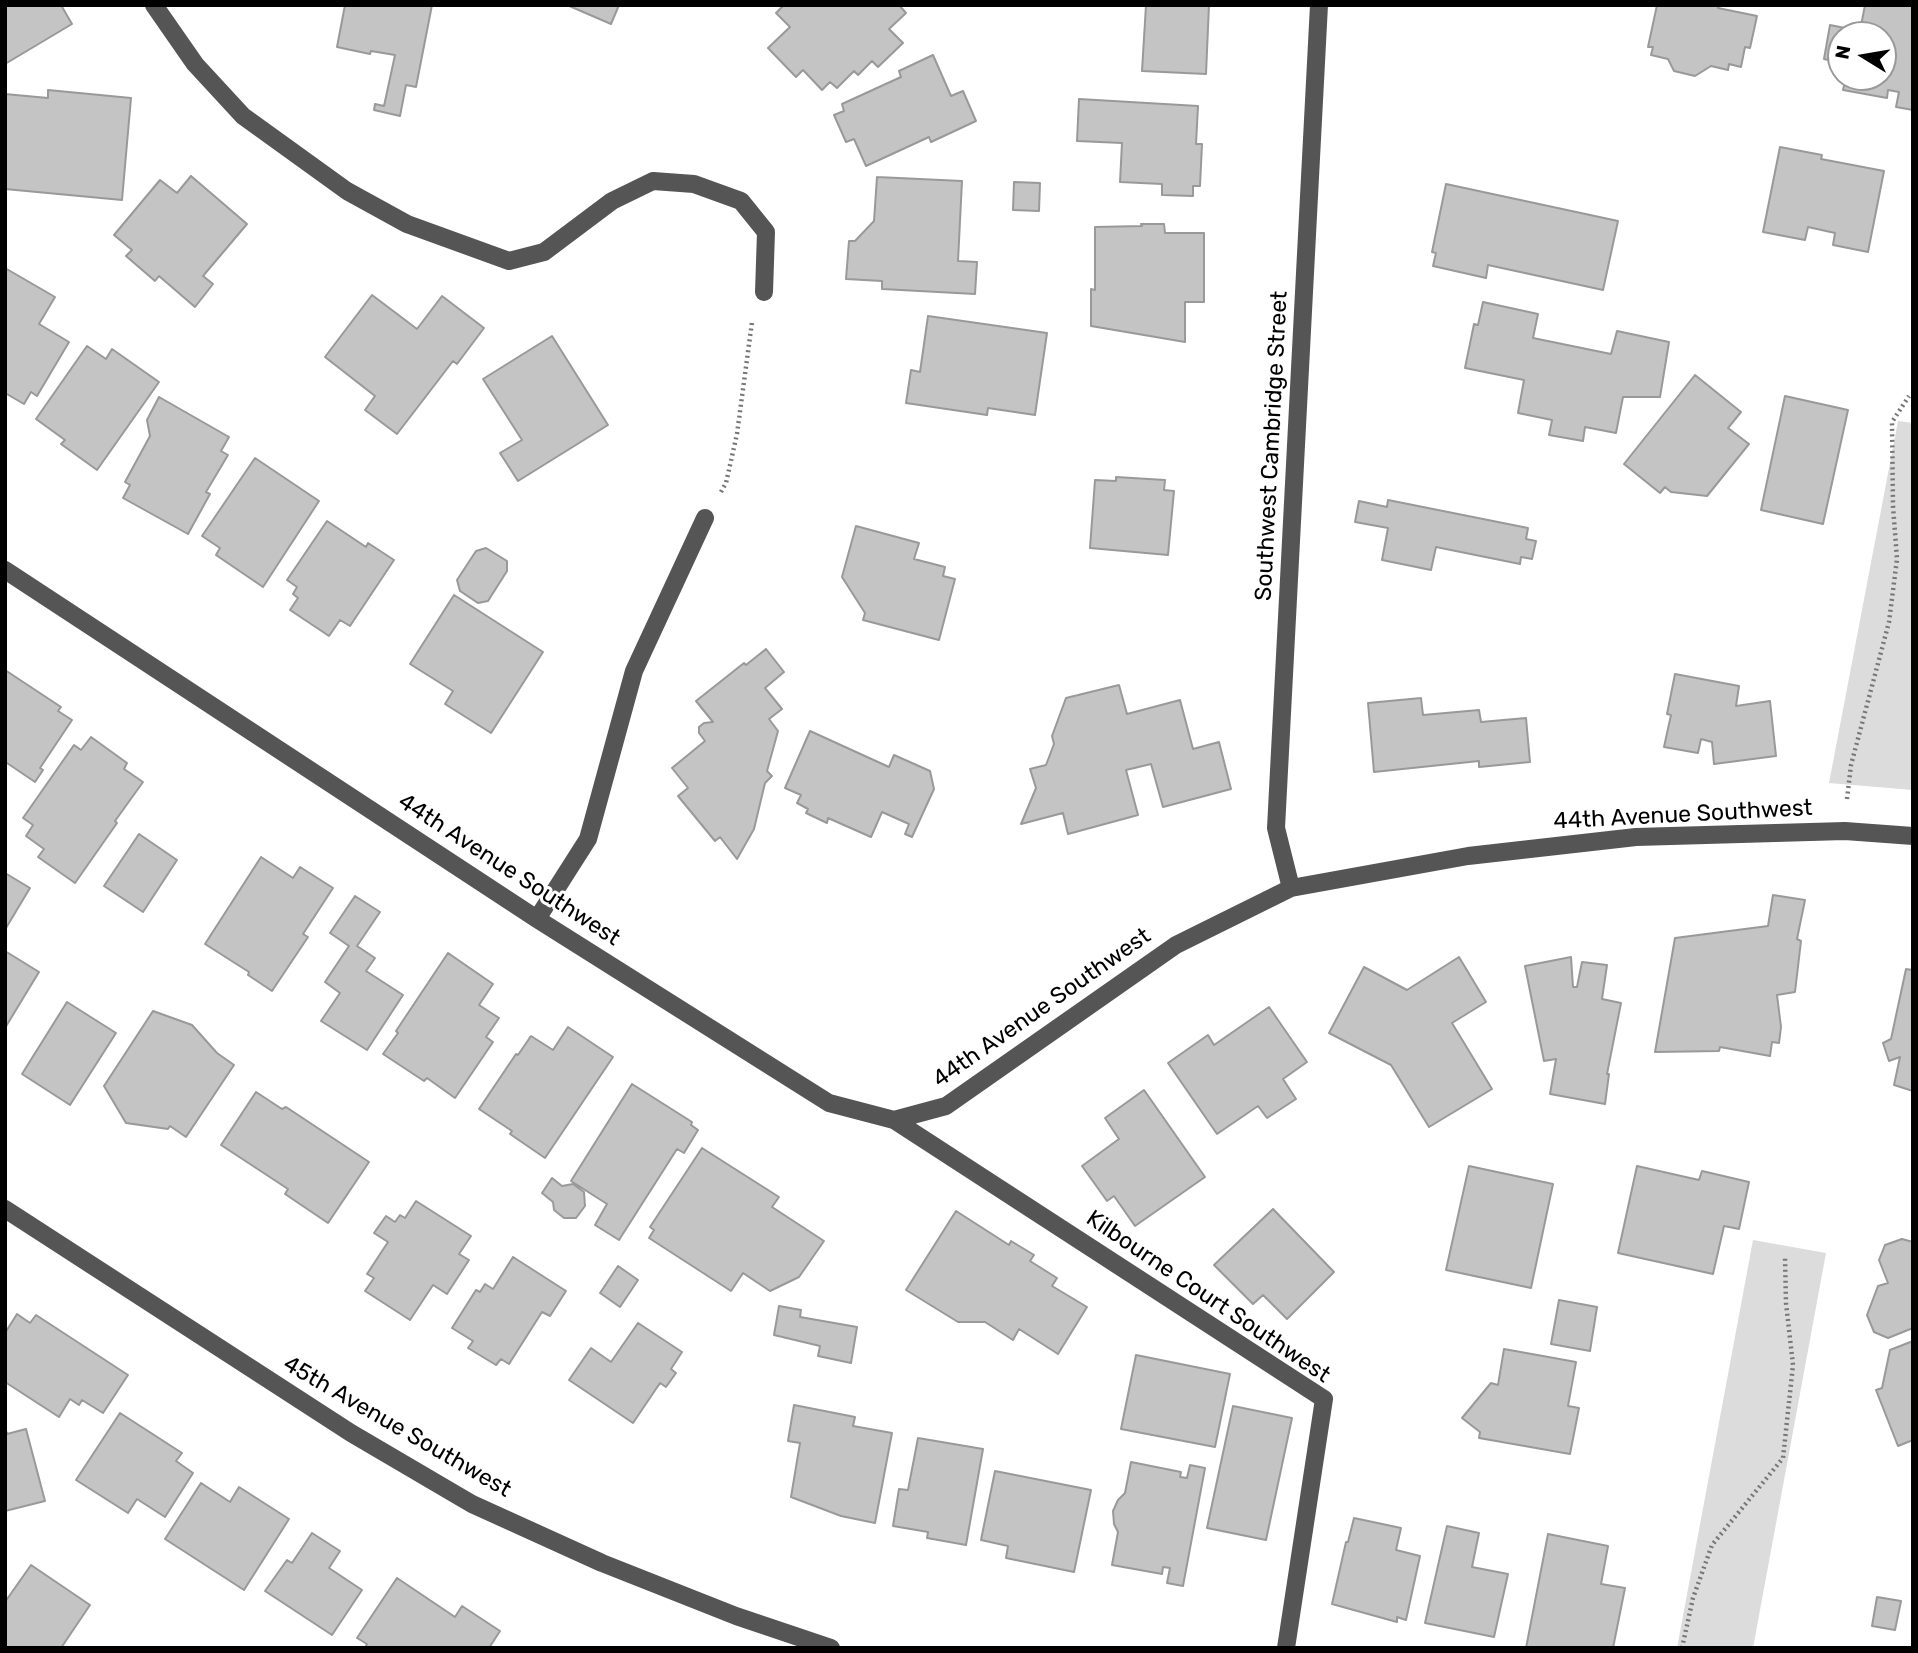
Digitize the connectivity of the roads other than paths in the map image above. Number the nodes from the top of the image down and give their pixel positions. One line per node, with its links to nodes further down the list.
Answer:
1 (154, 5): 3 (street)
2 (1319, 5): 7 (street, Southwest Cambridge Street)
3 (764, 292)
4 (705, 518): 8 (street)
5 (5, 570): 8 (street, 44th Avenue Southwest)
6 (1913, 836): 7 (street, 44th Avenue Southwest)
7 (1291, 888): 9 (street, 44th Avenue Southwest)
8 (537, 919): 9 (street, 44th Avenue Southwest)
9 (894, 1120): 12 (street, Kilbourne Court Southwest)
10 (5, 1209): 11 (street, 45th Avenue Southwest)
11 (831, 1648)
12 (1286, 1648)

